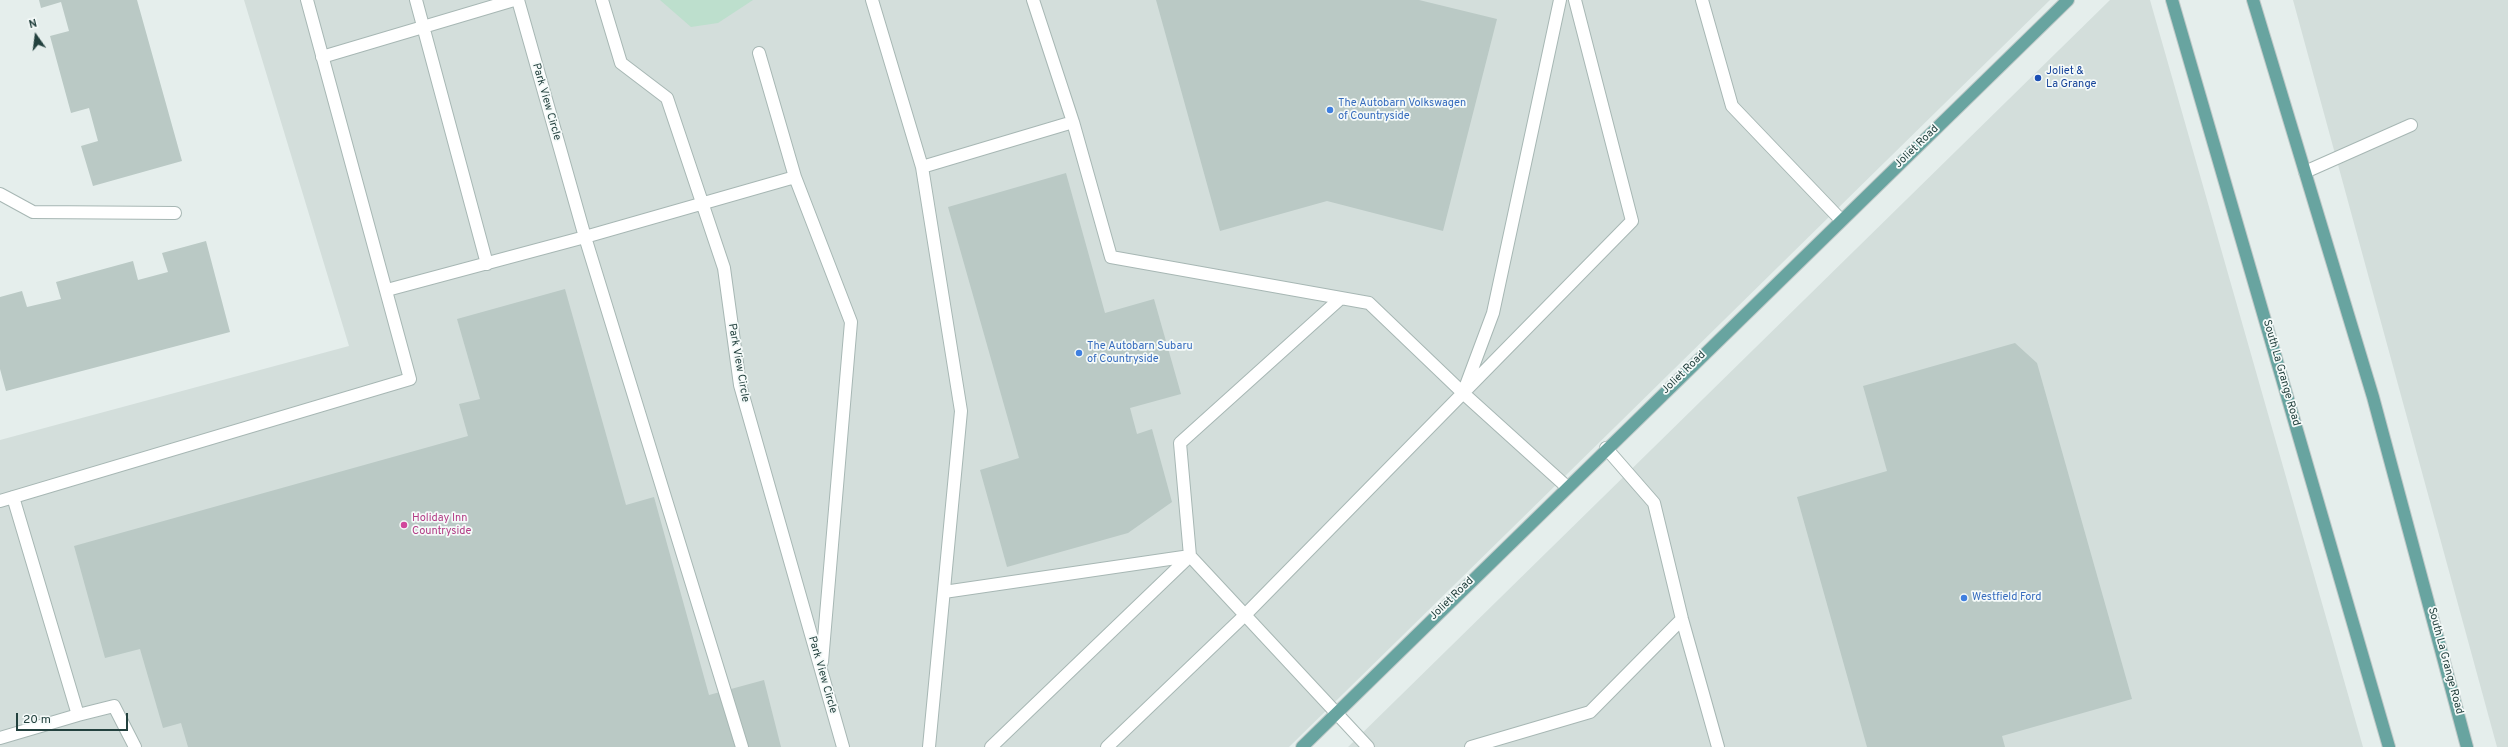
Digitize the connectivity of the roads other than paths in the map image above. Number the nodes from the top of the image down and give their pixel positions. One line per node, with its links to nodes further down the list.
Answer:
1 (307, 0): 16 (lane)
2 (416, 0): 14 (lane)
3 (514, 0): 14 (lane)
4 (518, 0): 26 (lane, Park View Circle)
5 (602, 0): 23 (lane, Park View Circle)
6 (872, 0): 19 (lane)
7 (1033, 0): 17 (lane)
8 (1560, 0): 30 (lane)
9 (1575, 0): 30 (lane)
10 (1702, 0): 25 (lane)
11 (2068, 0): 25 (main road, Joliet Road)
12 (2172, 0): 54 (main road, South La Grange Road)
13 (2253, 0): 20 (main road, South La Grange Road)
14 (423, 26): 16 (lane); 27 (lane)
15 (759, 53): 21 (lane)
16 (322, 57): 28 (lane)
17 (1073, 122): 19 (lane); 29 (lane)
18 (2411, 125): 20 (lane)
19 (922, 167): 36 (lane)
20 (2305, 172): 55 (main road, South La Grange Road)
21 (795, 177): 23 (lane); 39 (lane)
22 (0, 194): 24 (lane)
23 (702, 205): 26 (lane); 39 (lane, Park View Circle)
24 (176, 213)
25 (1841, 220): 31 (main road, Joliet Road)
26 (585, 237): 27 (lane); 45 (lane, Park View Circle)
27 (487, 264): 28 (lane)
28 (387, 290): 33 (lane)
29 (1341, 298): 30 (lane); 35 (lane)
30 (1463, 393): 32 (lane); 37 (lane)
31 (1606, 448): 32 (main road, Joliet Road); 38 (lane)
32 (1567, 487): 40 (main road, Joliet Road)
33 (13, 497): 34 (lane); 41 (lane)
34 (0, 501)
35 (1190, 556): 36 (lane); 37 (lane); 48 (lane)
36 (944, 592): 47 (lane)
37 (1245, 615): 40 (lane); 49 (lane)
38 (1682, 619): 43 (lane); 53 (lane)
39 (821, 670): 46 (lane, Park View Circle)
40 (1337, 712): 50 (main road, Joliet Road); 51 (lane)
41 (78, 715): 42 (lane); 44 (lane)
42 (0, 738)
43 (1491, 744): 52 (lane)
44 (135, 747)
45 (742, 747)
46 (843, 747)
47 (929, 747)
48 (991, 747)
49 (1107, 747)
50 (1302, 747)
51 (1368, 747)
52 (1471, 747)
53 (1718, 747)
54 (2389, 747)
55 (2467, 747)

